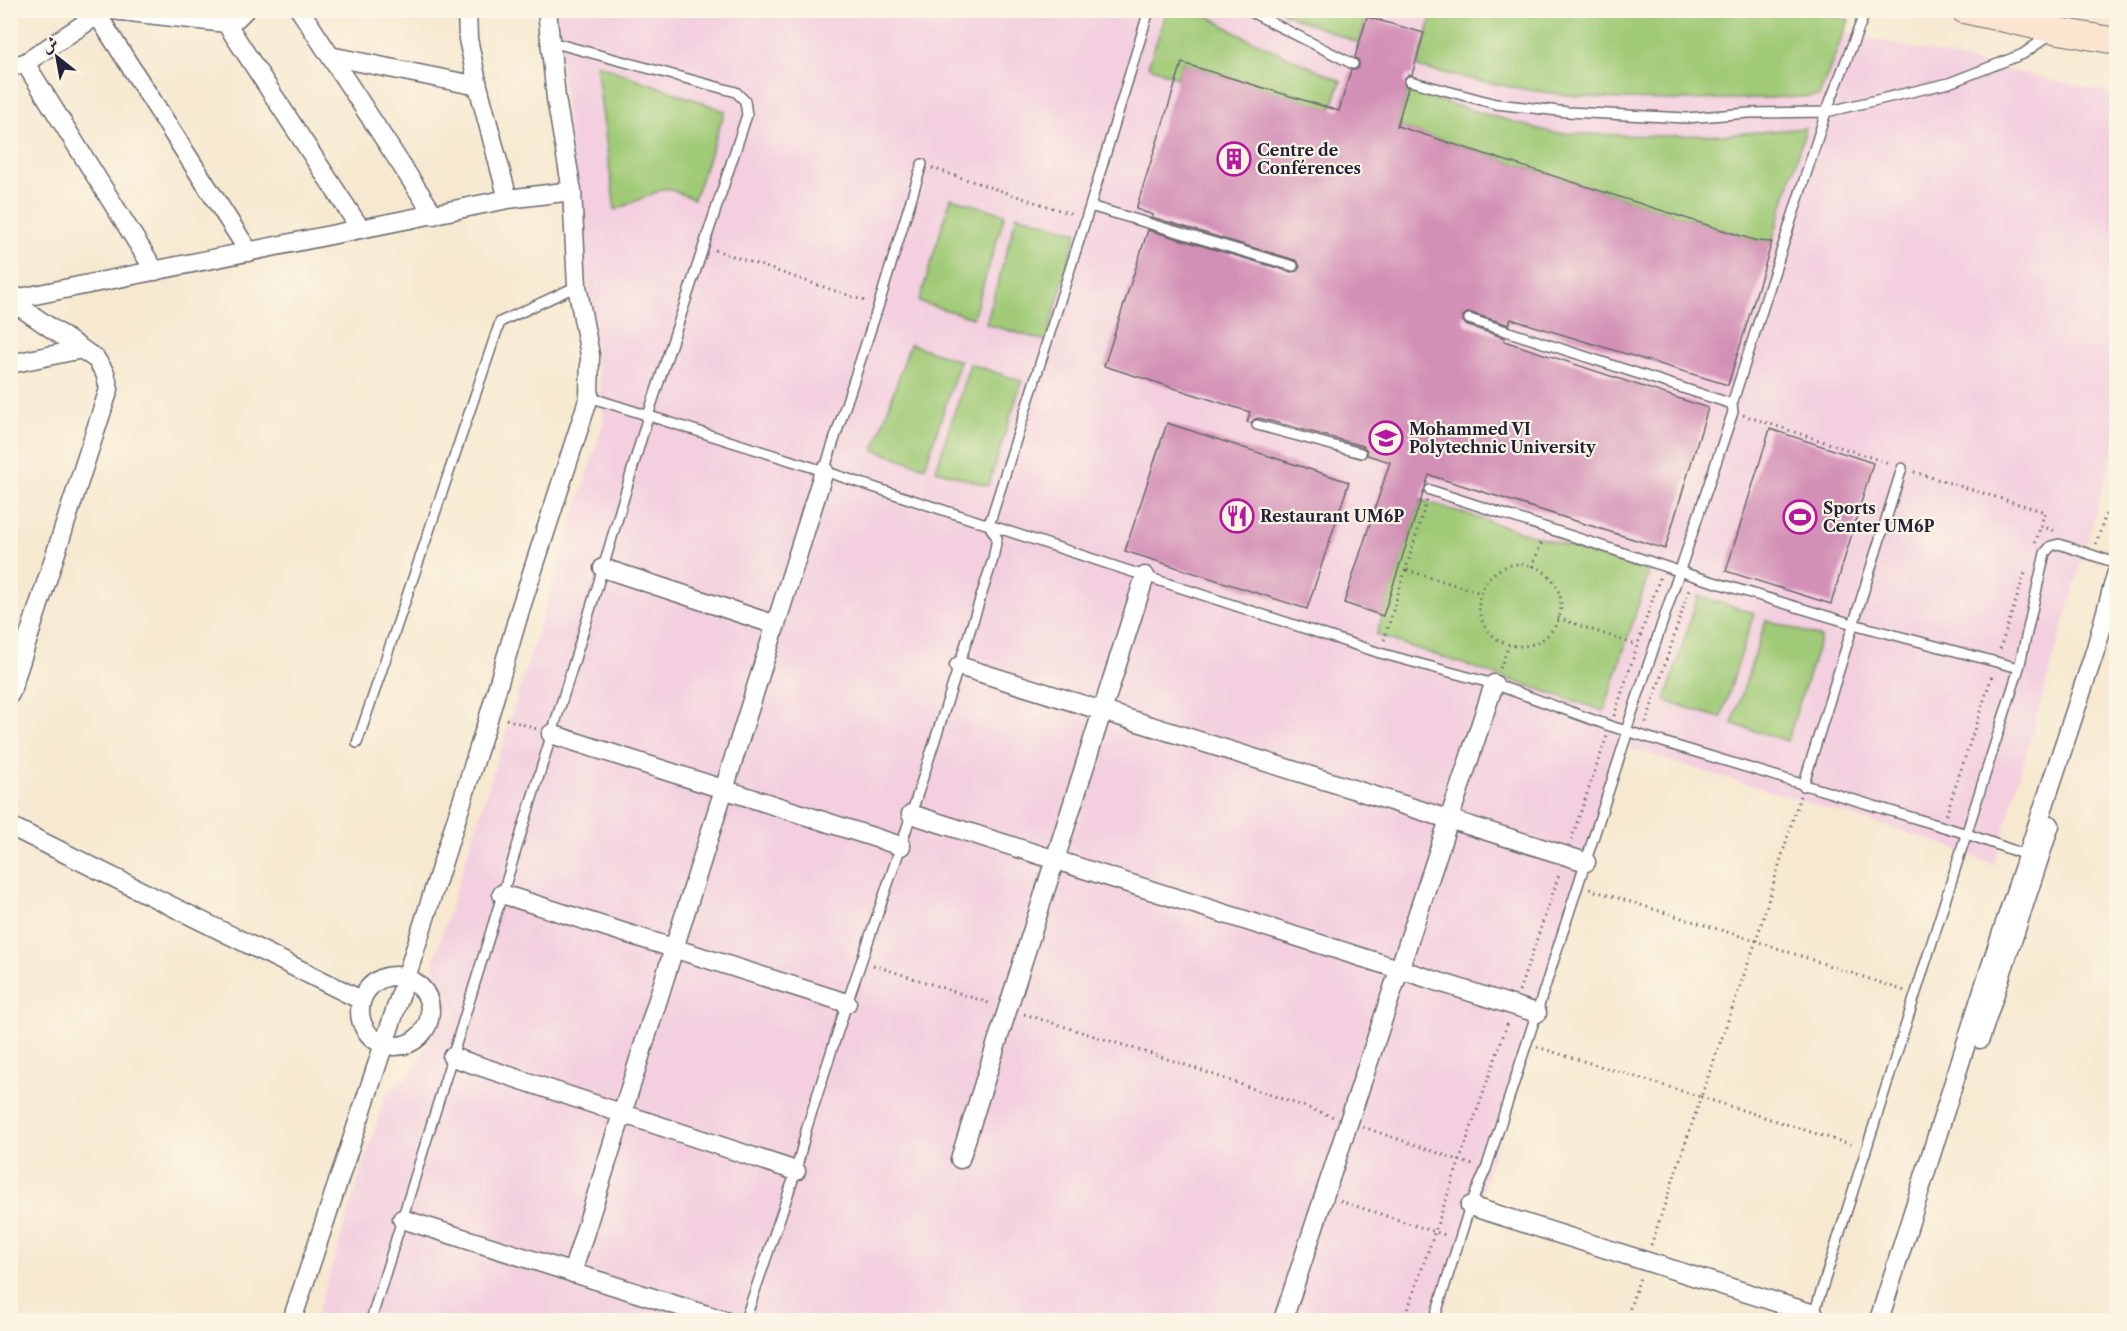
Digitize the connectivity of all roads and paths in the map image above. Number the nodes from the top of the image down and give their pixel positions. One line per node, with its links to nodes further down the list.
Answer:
1 (245, 10): 12 (street)
2 (300, 10): 16 (street)
3 (466, 10): 20 (street)
4 (547, 10): 15 (street)
5 (1149, 10): 25 (lane)
6 (1247, 10): 17 (lane)
7 (1384, 10): 11 (path)
8 (1866, 10): 21 (lane)
9 (1964, 10): 13 (street)
10 (105, 12): 12 (street); 18 (street); 30 (street)
11 (1381, 21)
12 (226, 23): 28 (street)
13 (2054, 30): 14 (street); 21 (lane)
14 (2116, 41)
15 (551, 42): 23 (street); 29 (lane)
16 (330, 56): 20 (street); 26 (street)
17 (1353, 64)
18 (18, 65): 32 (street)
19 (1410, 81): 21 (lane)
20 (478, 86): 24 (street)
21 (1826, 112): 40 (lane)
22 (922, 164): 27 (path); 35 (lane)
23 (572, 191): 24 (street); 33 (street)
24 (508, 199): 26 (street)
25 (1090, 206): 27 (lane); 31 (lane)
26 (434, 215): 28 (street)
27 (1086, 219): 48 (lane)
28 (360, 228): 30 (street)
29 (702, 246): 35 (path); 41 (lane)
30 (249, 252): 32 (street)
31 (1293, 266)
32 (155, 271): 34 (street)
33 (578, 286): 39 (street); 83 (lane)
34 (11, 300): 37 (street)
35 (878, 307): 45 (lane)
36 (1469, 319): 40 (lane)
37 (82, 349): 38 (street); 76 (street)
38 (10, 364)
39 (589, 397): 41 (lane); 78 (street)
40 (1733, 408): 44 (path); 60 (lane)
41 (648, 416): 45 (lane); 58 (lane)
42 (1257, 425): 43 (lane)
43 (1361, 453)
44 (1902, 468): 49 (path); 67 (lane)
45 (824, 471): 48 (lane); 68 (street)
46 (1430, 490): 50 (lane); 59 (path)
47 (2116, 516): 52 (path)
48 (989, 525): 62 (lane); 73 (lane)
49 (2041, 526): 51 (path); 53 (path)
50 (1547, 529): 56 (lane); 57 (path)
51 (2063, 533)
52 (2096, 545)
53 (2034, 548)
54 (2030, 560): 72 (path)
55 (2116, 563): 74 (lane)
56 (1663, 566): 60 (lane); 70 (path)
57 (1532, 567): 64 (path); 65 (path)
58 (603, 568): 68 (street); 81 (lane)
59 (1407, 570): 64 (path); 71 (path)
60 (1679, 571): 63 (lane); 80 (lane)
61 (2116, 575): 92 (street)
62 (1145, 576): 71 (lane); 77 (street)
63 (1694, 576): 67 (lane); 82 (path)
64 (1481, 593): 69 (path)
65 (1558, 618): 69 (path); 70 (path)
66 (2116, 623): 132 (street)
67 (1853, 624): 72 (lane); 84 (lane)
68 (776, 625): 85 (street)
69 (1509, 645): 75 (path)
70 (1637, 645): 79 (path)
71 (1380, 653): 75 (lane)
72 (1996, 661): 74 (lane); 89 (path)
73 (959, 666): 77 (street); 86 (lane)
74 (2019, 668): 90 (lane)
75 (1494, 684): 79 (lane); 87 (street)
76 (10, 694)
77 (1102, 711): 87 (street); 93 (street)
78 (490, 713): 81 (path); 101 (street)
79 (1610, 726): 80 (lane)
80 (1627, 731): 82 (lane); 94 (lane)
81 (551, 734): 85 (street); 96 (lane)
82 (1641, 735): 84 (lane)
83 (357, 743)
84 (1803, 786): 89 (lane); 97 (path)
85 (724, 789): 91 (street); 98 (street)
86 (911, 814): 91 (lane); 93 (street)
87 (1449, 820): 94 (street); 100 (street)
88 (10, 826): 103 (street)
89 (1942, 828): 90 (lane)
90 (1967, 834): 92 (lane); 102 (lane)
91 (901, 846): 99 (lane)
92 (2026, 855): 131 (street)
93 (1055, 860): 100 (street); 105 (street)
94 (1586, 862): 95 (lane)
95 (1578, 886): 97 (path); 106 (lane)
96 (502, 894): 98 (street); 109 (lane)
97 (1756, 941): 102 (path); 110 (path)
98 (674, 949): 104 (street); 111 (street)
99 (862, 961): 104 (lane); 105 (path)
100 (1399, 969): 106 (street); 112 (street)
101 (406, 978): 103 (street); 108 (street); 108 (street)
102 (1916, 994): 113 (lane)
103 (361, 1000): 108 (street)
104 (847, 1004): 116 (lane)
105 (1008, 1009): 112 (path); 114 (street)
106 (1537, 1013): 107 (lane)
107 (1527, 1044): 110 (path); 115 (lane)
108 (384, 1045): 124 (street)
109 (452, 1057): 111 (street); 119 (lane)
110 (1701, 1097): 113 (path); 121 (path)
111 (622, 1113): 116 (street); 122 (street)
112 (1349, 1122): 115 (path); 117 (street)
113 (1866, 1149): 123 (lane)
114 (960, 1159)
115 (1486, 1169): 118 (lane)
116 (795, 1171): 127 (lane)
117 (1324, 1196): 120 (path); 128 (street)
118 (1470, 1206): 120 (lane); 121 (street)
119 (402, 1219): 122 (street); 125 (lane)
120 (1459, 1240): 129 (lane)
121 (1646, 1261): 123 (street); 130 (path)
122 (572, 1273): 126 (street)
123 (1813, 1317)
124 (292, 1320)
125 (371, 1320)
126 (723, 1320)
127 (745, 1320)
128 (1282, 1320)
129 (1434, 1320)
130 (1626, 1320)
131 (1879, 1320)
132 (1891, 1320)

